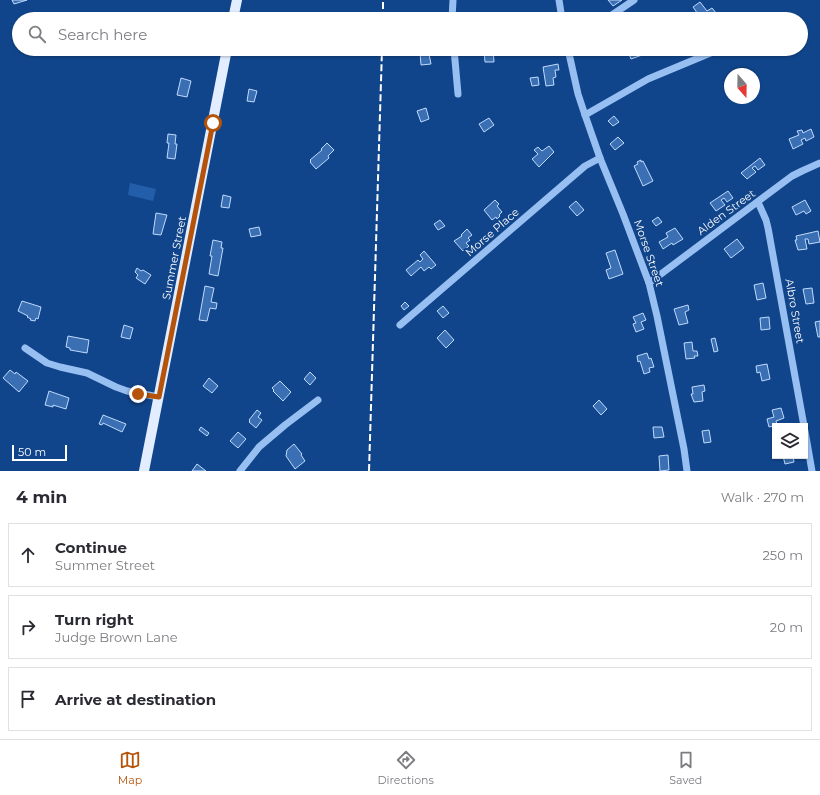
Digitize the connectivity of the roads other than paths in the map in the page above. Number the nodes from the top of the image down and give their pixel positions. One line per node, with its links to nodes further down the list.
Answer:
1 (237, 0): 5 (main road)
2 (453, 0): 6 (street)
3 (559, 0): 7 (street)
4 (634, 0): 8 (street)
5 (234, 12)
6 (452, 12)
7 (561, 12)
8 (616, 12)
9 (226, 56): 21 (main road, Summer Street)
10 (455, 56): 13 (street)
11 (570, 56): 14 (street, Morse Street)
12 (703, 56): 14 (street)
13 (458, 94)
14 (585, 115): 15 (street, Morse Street)
15 (600, 158): 18 (street, Morse Street); 19 (street, Morse Place)
16 (820, 163): 17 (street, Alden Street)
17 (758, 202): 18 (street, Alden Street); 23 (street, Albro Street)
18 (649, 282): 27 (street, Morse Street)
19 (400, 325)
20 (25, 348): 21 (street)
21 (159, 397): 25 (main road, Summer Street)
22 (318, 400): 26 (street)
23 (803, 423)
24 (808, 449): 28 (street)
25 (144, 471)
26 (240, 471)
27 (687, 471)
28 (812, 471)

